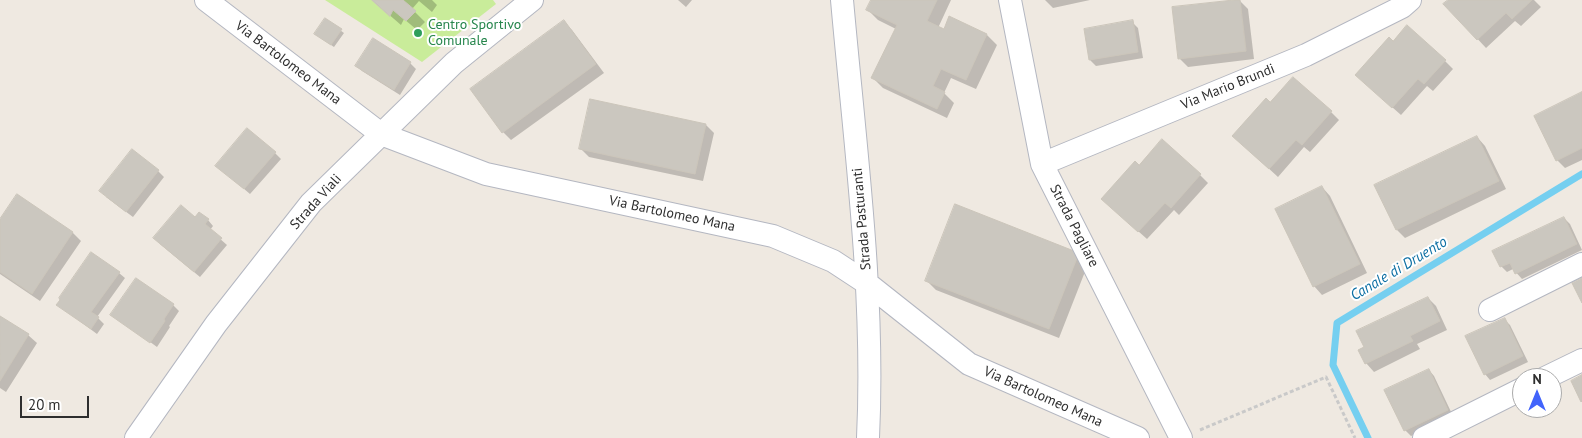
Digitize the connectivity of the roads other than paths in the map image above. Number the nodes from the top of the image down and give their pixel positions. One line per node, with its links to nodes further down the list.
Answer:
1 (206, 0): 6 (street, Via Bartolomeo Mana)
2 (532, 0): 6 (street, Strada Viali)
3 (842, 0): 9 (street, Strada Pasturanti)
4 (1010, 0): 7 (street, Strada Pagliare)
5 (1410, 0): 7 (street, Via Mario Brundi)
6 (381, 134): 9 (street, Via Bartolomeo Mana); 14 (street, Strada Viali)
7 (1042, 164): 17 (street, Strada Pagliare)
8 (1582, 264): 10 (street)
9 (868, 284): 15 (street, Strada Pasturanti); 16 (street, Via Bartolomeo Mana)
10 (1490, 310)
11 (1582, 360): 12 (street)
12 (1562, 370)
13 (1512, 394): 18 (street)
14 (136, 438)
15 (868, 438)
16 (1138, 438)
17 (1181, 438)
18 (1424, 438)

